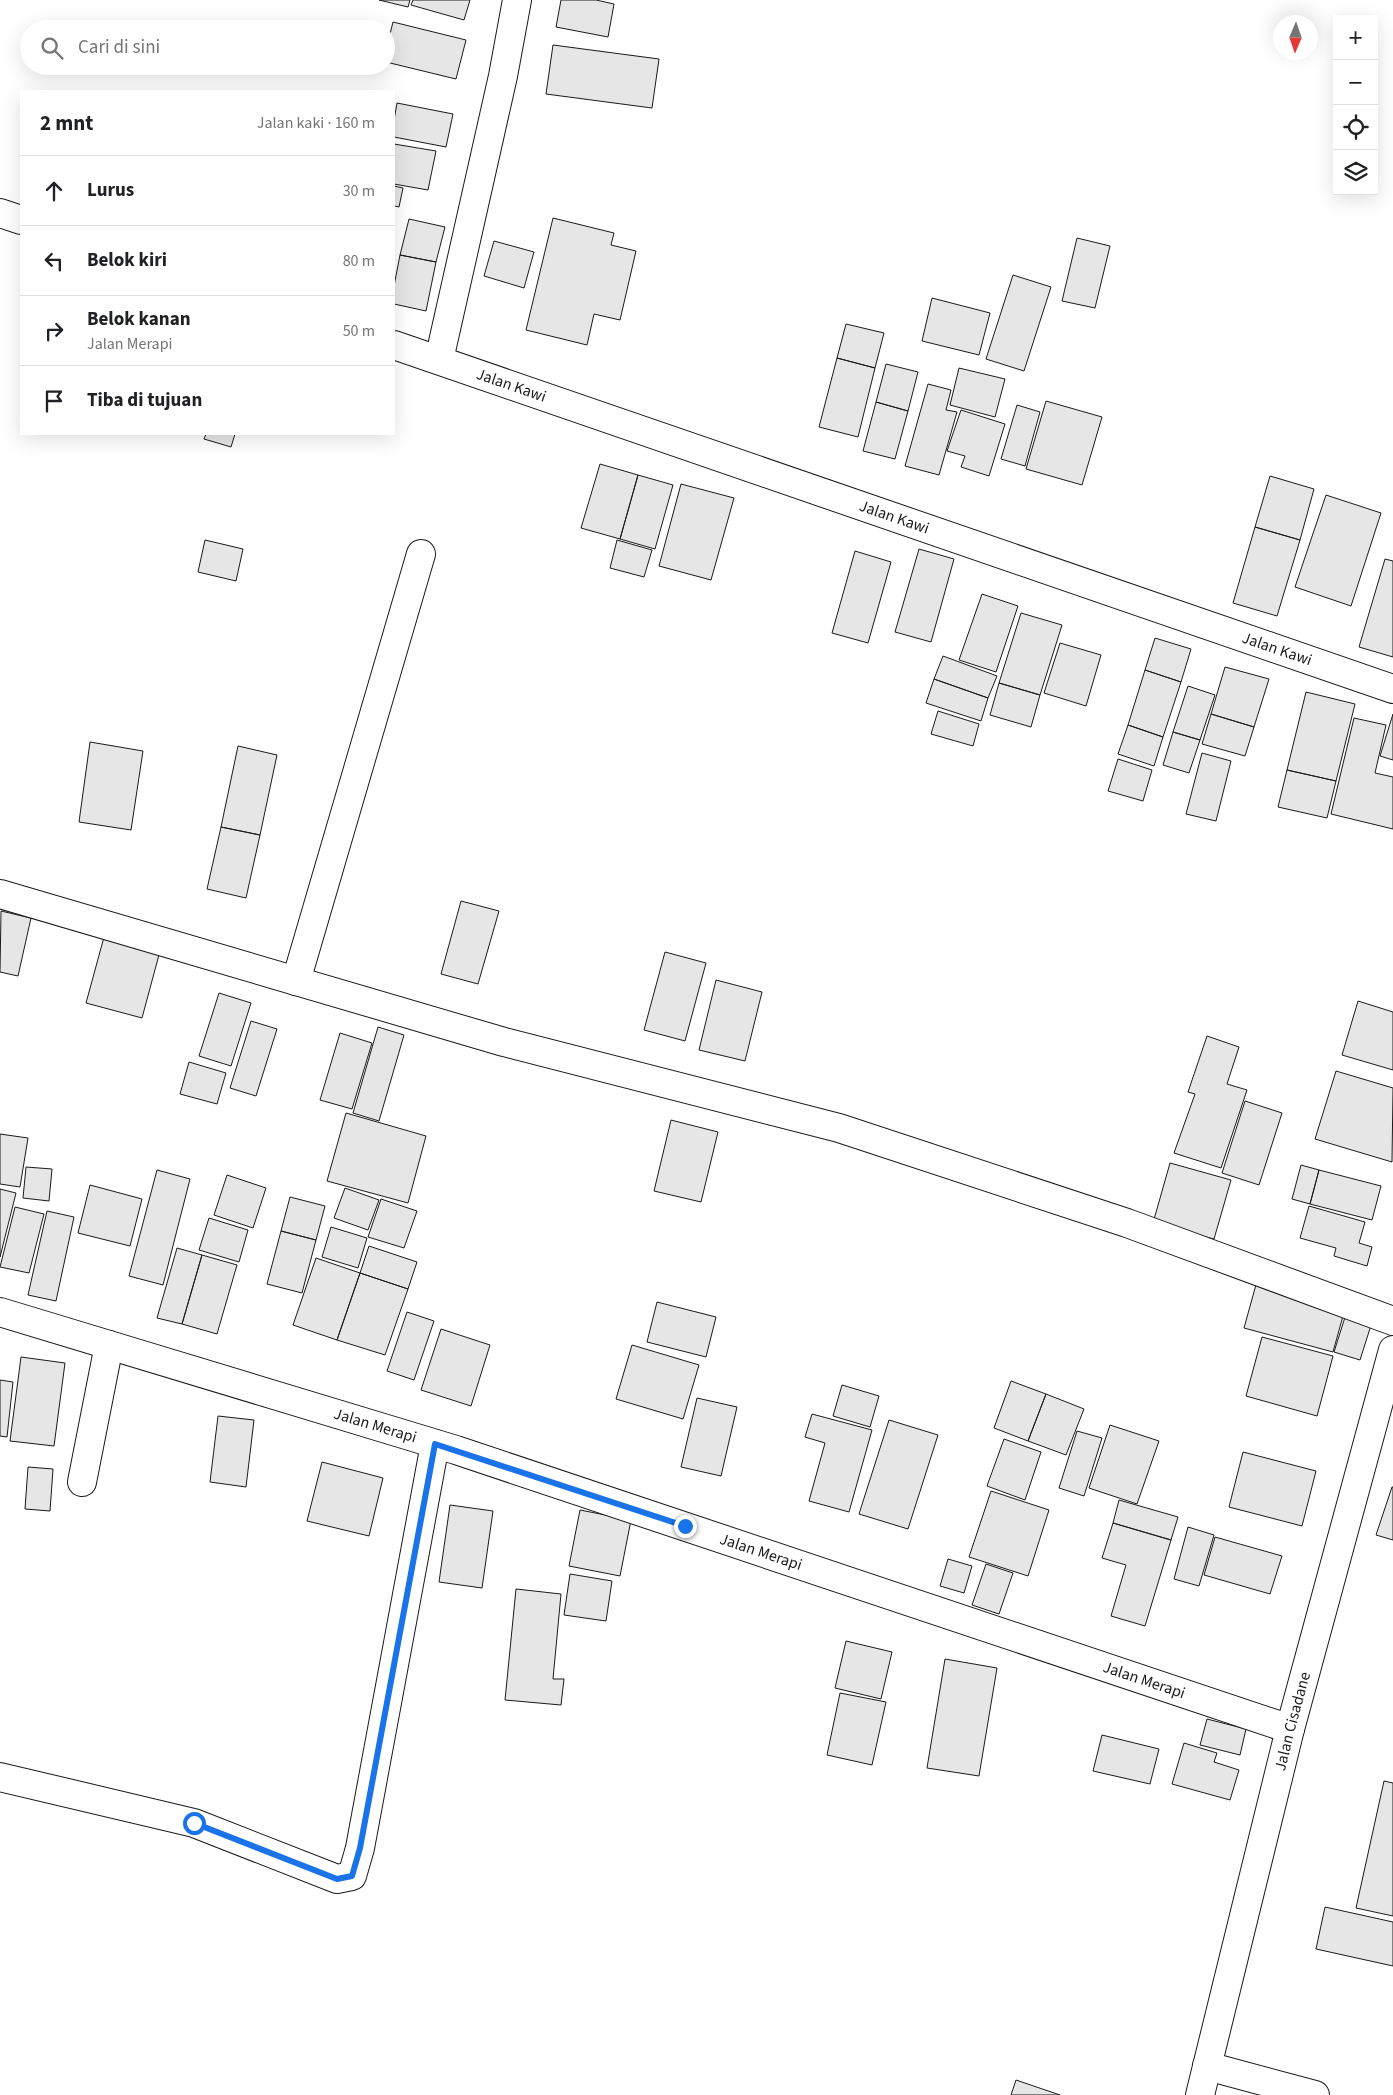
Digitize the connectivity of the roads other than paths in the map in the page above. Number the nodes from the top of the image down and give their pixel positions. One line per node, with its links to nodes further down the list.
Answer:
1 (517, 0): 5 (street)
2 (0, 213): 3 (street)
3 (20, 220)
4 (395, 344): 5 (street, Jalan Kawi)
5 (439, 360): 7 (street, Jalan Kawi)
6 (421, 554): 9 (street)
7 (1393, 689)
8 (0, 894): 9 (street)
9 (296, 981): 11 (street)
10 (0, 1312): 12 (street, Jalan Merapi)
11 (1393, 1321)
12 (109, 1345): 14 (street, Jalan Merapi); 15 (street)
13 (1393, 1350): 16 (street, Jalan Cisadane)
14 (435, 1444): 16 (street, Jalan Merapi); 17 (street)
15 (82, 1482)
16 (1290, 1729): 18 (street, Jalan Cisadane)
17 (0, 1777)
18 (1207, 2066): 19 (street, Jalan Cisadane); 20 (street)
19 (1200, 2095)
20 (1315, 2095)

